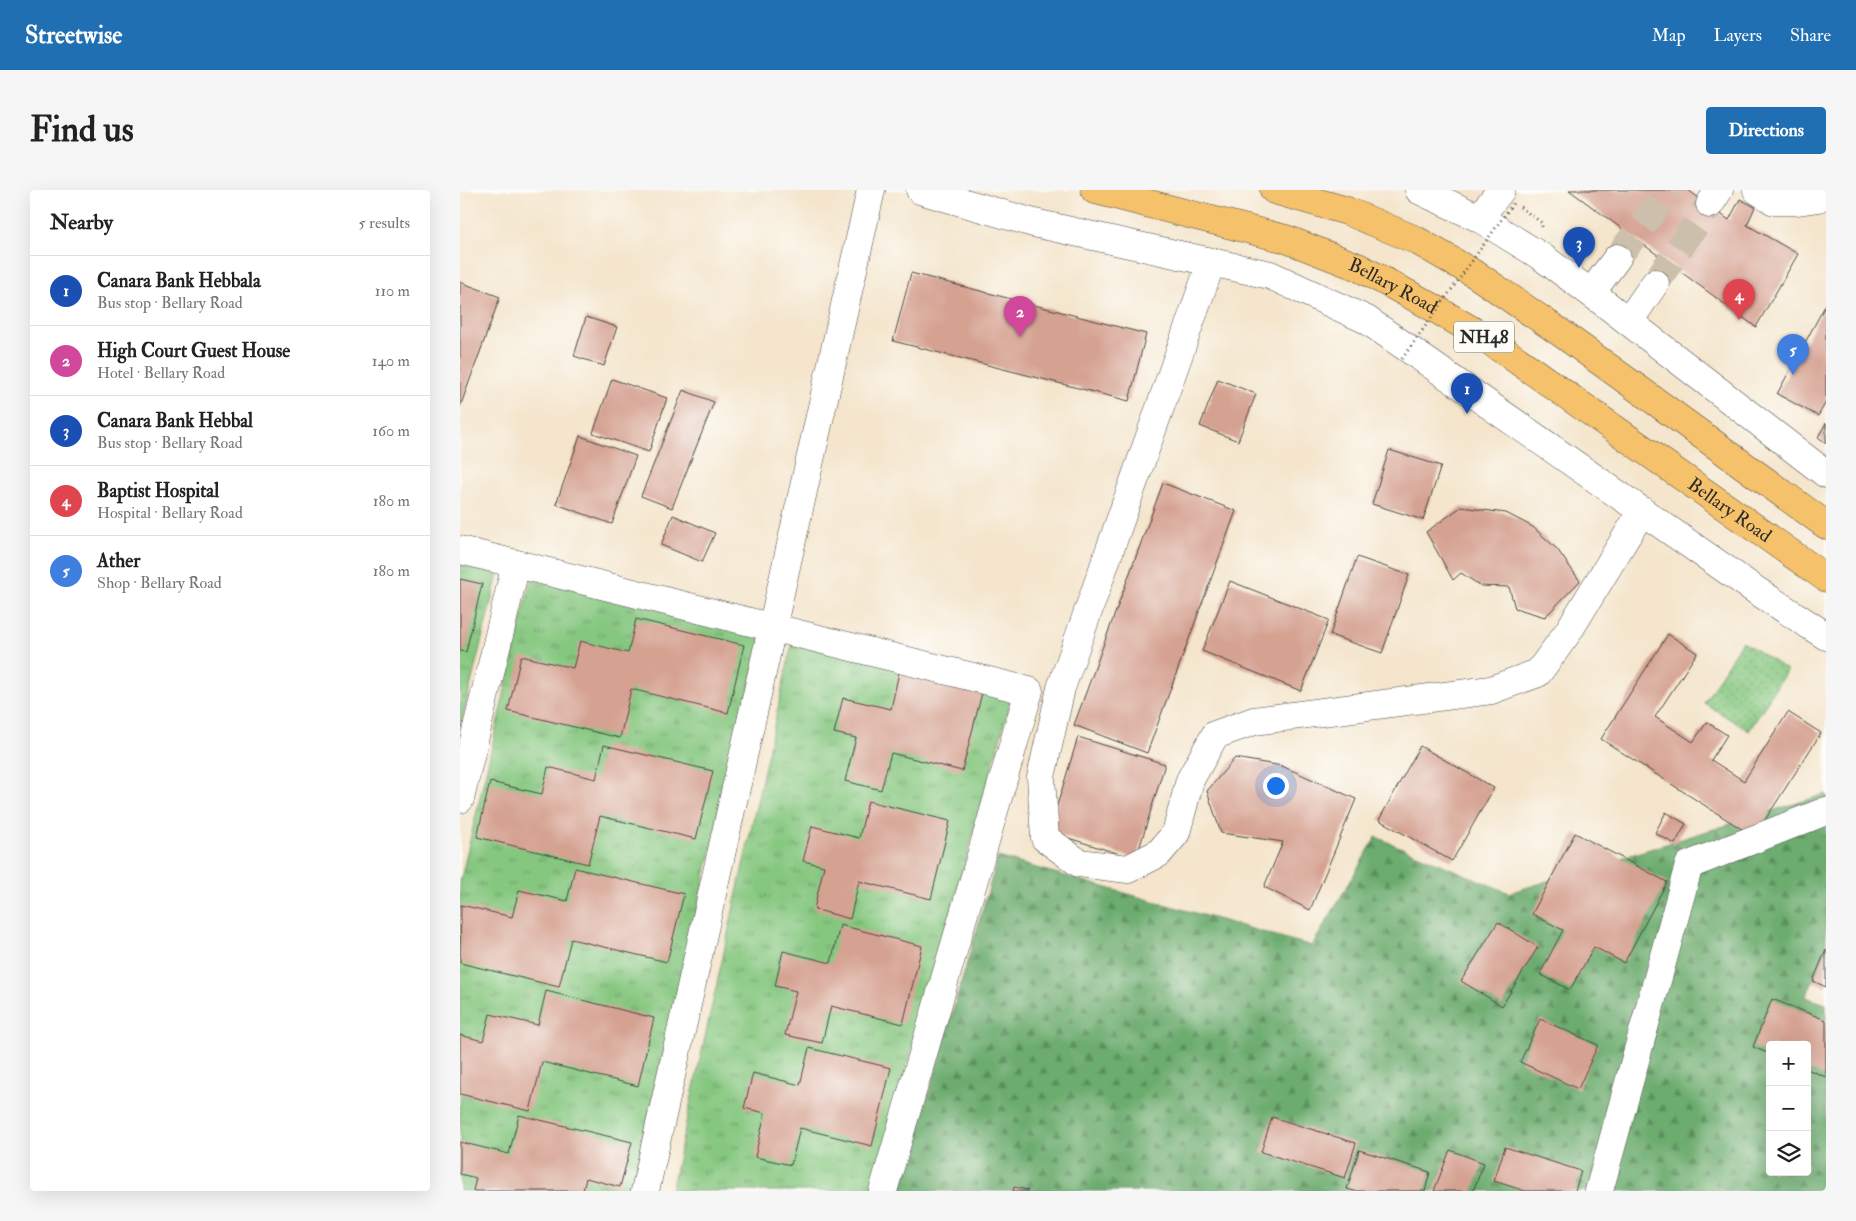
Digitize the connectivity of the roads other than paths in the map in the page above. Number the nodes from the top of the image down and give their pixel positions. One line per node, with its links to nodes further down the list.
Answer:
1 (871, 190): 22 (street)
2 (920, 190): 12 (street)
3 (1095, 190): 21 (highway, Bellary Road / NH48)
4 (1274, 190): 9 (highway, NH48)
5 (1419, 190): 10 (street)
6 (1757, 190): 7 (street)
7 (1823, 190)
8 (1507, 196): 10 (street)
9 (1327, 198): 18 (highway, NH48)
10 (1479, 218): 14 (street)
11 (1617, 258): 14 (street)
12 (1211, 263): 17 (street); 17 (street)
13 (1655, 283): 15 (street)
14 (1591, 293): 15 (street)
15 (1629, 321): 16 (street)
16 (1826, 474)
17 (1642, 511): 23 (street)
18 (1826, 525)
19 (460, 550): 20 (street)
20 (516, 564): 22 (street); 24 (street)
21 (1826, 578)
22 (772, 628): 26 (street); 27 (street)
23 (1826, 636)
24 (460, 798)
25 (1826, 811): 28 (street)
26 (645, 1191)
27 (883, 1191)
28 (1599, 1191)

